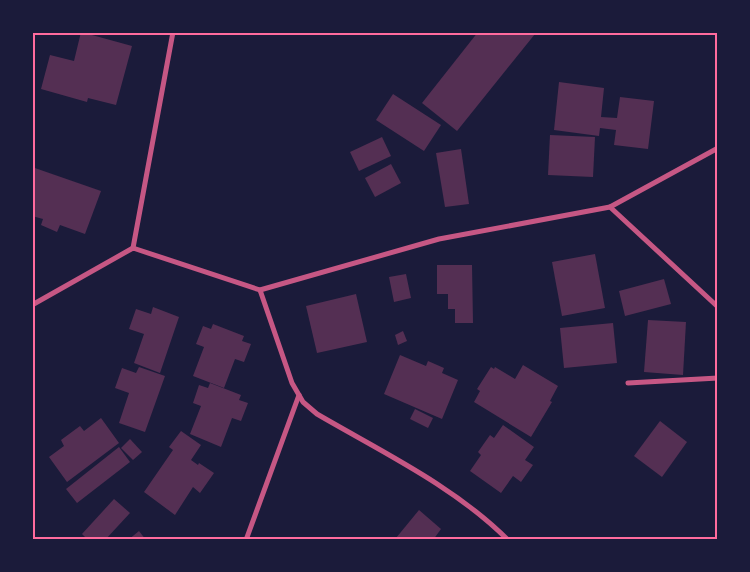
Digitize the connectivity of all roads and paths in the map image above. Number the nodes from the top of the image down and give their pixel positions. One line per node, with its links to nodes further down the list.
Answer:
1 (174, 32): 4 (street)
2 (718, 148): 3 (street)
3 (610, 207): 5 (street); 7 (street)
4 (133, 248): 5 (street); 6 (street)
5 (260, 290): 10 (street)
6 (32, 305)
7 (718, 307)
8 (718, 378): 9 (street)
9 (628, 383)
10 (299, 395): 11 (street); 12 (street)
11 (246, 540)
12 (508, 540)

